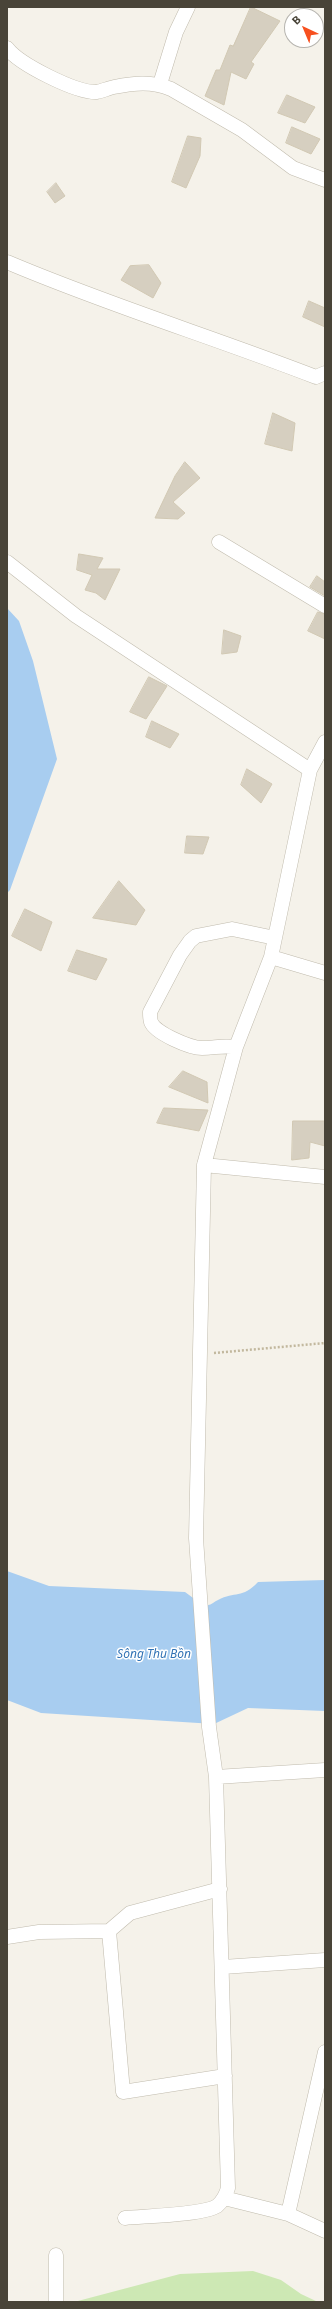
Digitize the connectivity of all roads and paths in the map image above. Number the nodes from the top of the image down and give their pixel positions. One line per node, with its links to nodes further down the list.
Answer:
1 (188, 7): 3 (street)
2 (7, 48): 3 (street)
3 (160, 84): 4 (street)
4 (325, 180)
5 (7, 262): 6 (street)
6 (325, 373)
7 (219, 542): 9 (street)
8 (7, 562): 11 (street)
9 (325, 606)
10 (325, 742): 11 (street)
11 (310, 770): 12 (street)
12 (275, 938): 13 (street); 15 (street)
13 (271, 957): 14 (street); 15 (street)
14 (325, 973)
15 (236, 1047): 16 (street)
16 (204, 1165): 17 (street); 19 (street)
17 (325, 1177)
18 (325, 1343): 19 (path)
19 (200, 1354): 21 (street)
20 (325, 1770): 21 (street)
21 (216, 1777): 22 (street)
22 (220, 1889): 23 (street); 26 (street)
23 (109, 1931): 24 (street); 28 (street)
24 (7, 1937)
25 (325, 1960): 26 (street)
26 (223, 1967): 28 (street)
27 (325, 2052): 30 (street)
28 (225, 2076): 29 (street)
29 (224, 2198): 30 (street); 31 (street)
30 (288, 2214): 32 (street)
31 (125, 2218)
32 (325, 2231)
33 (56, 2255): 34 (street)
34 (56, 2302)

